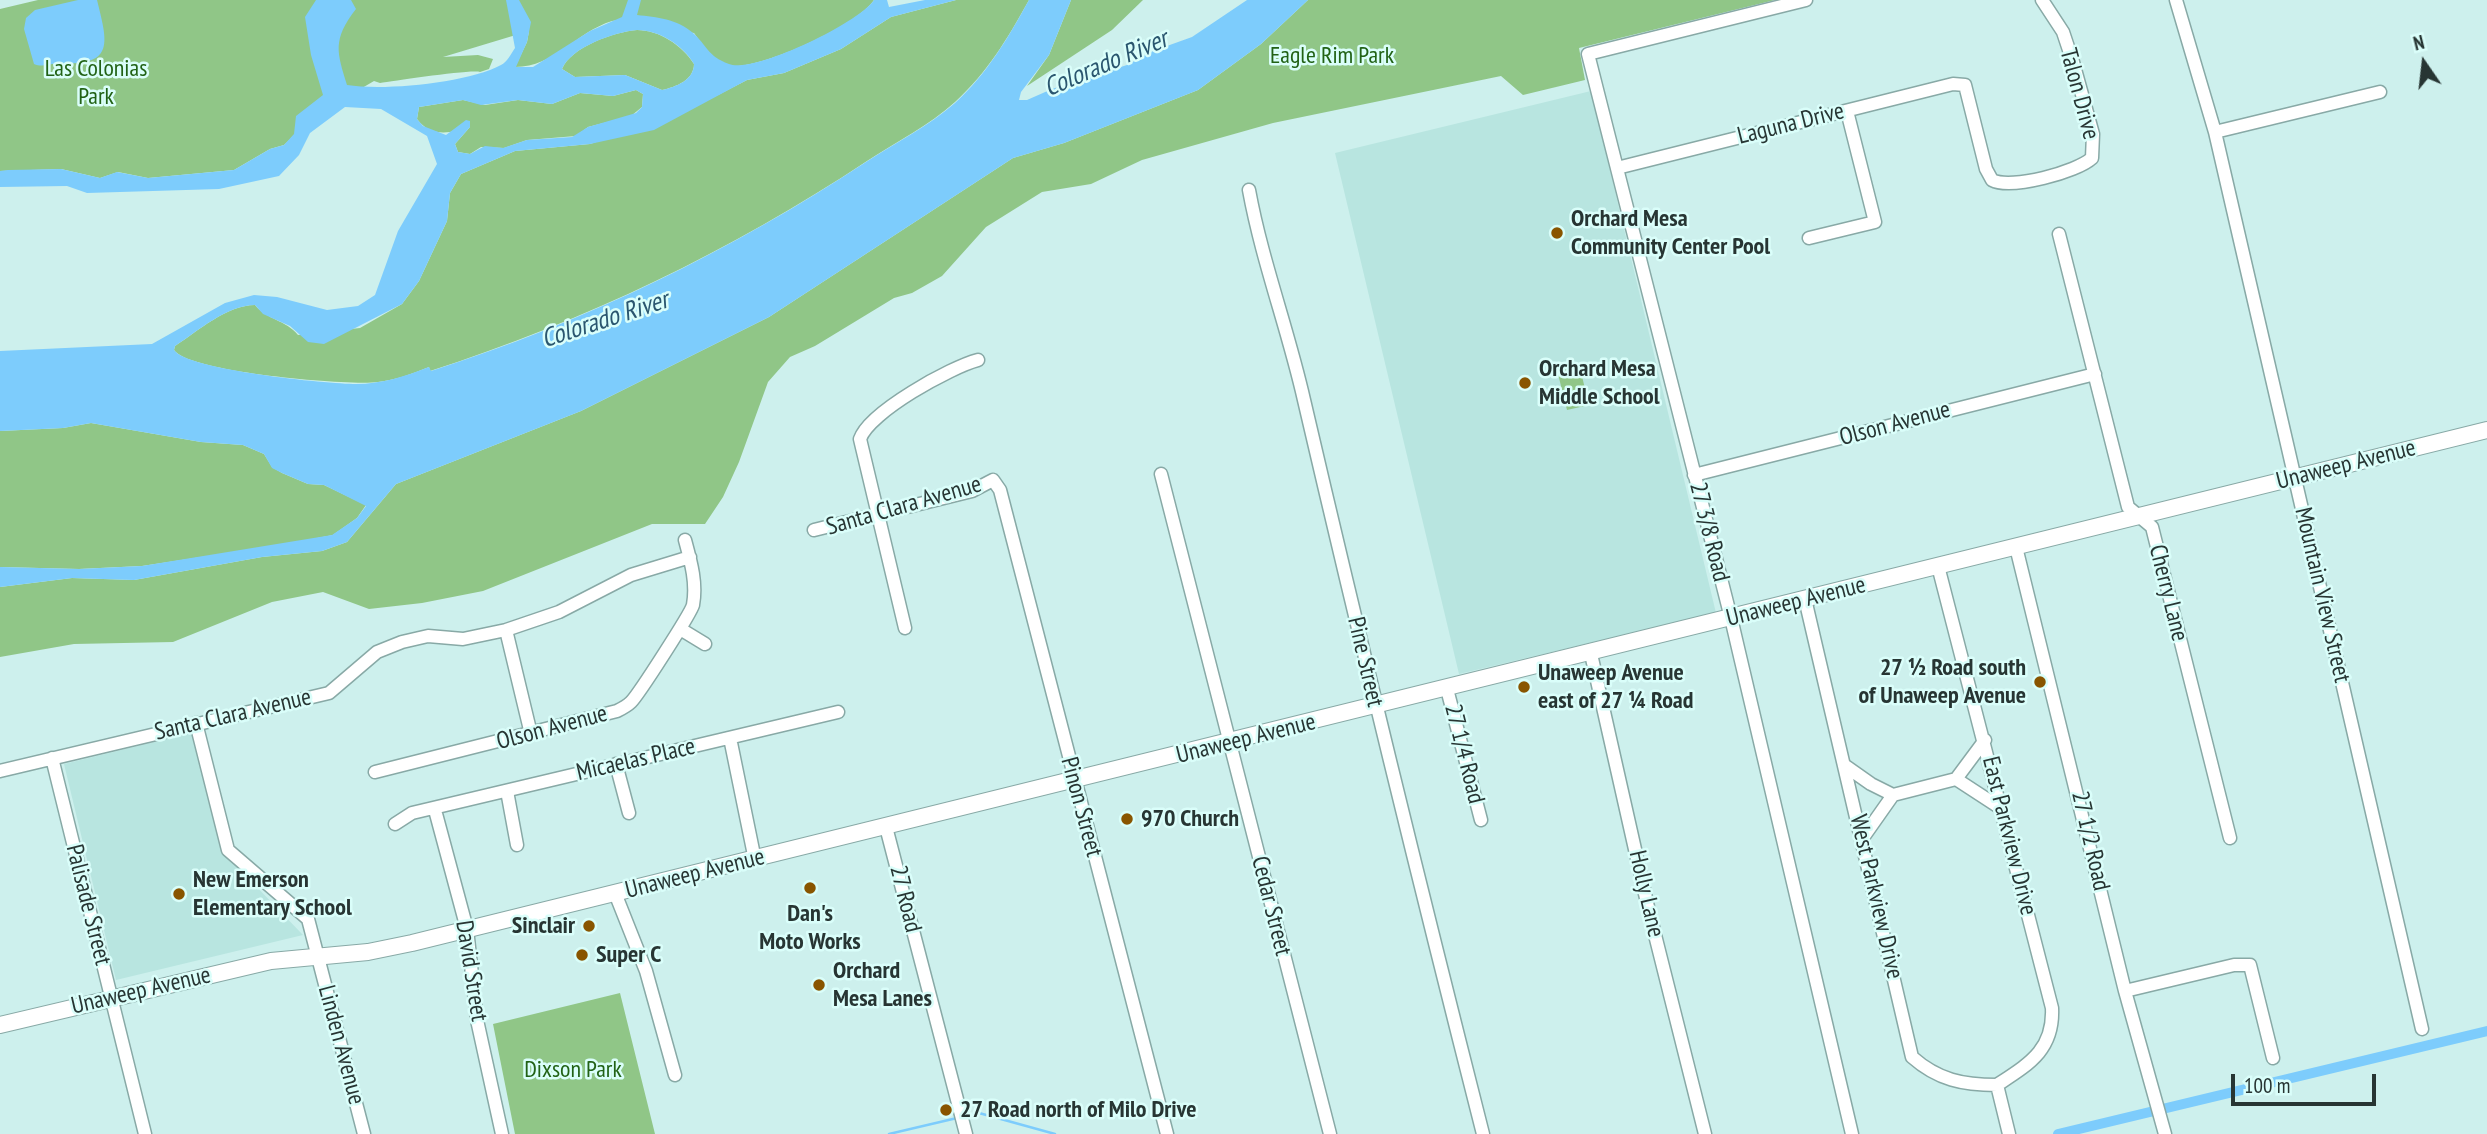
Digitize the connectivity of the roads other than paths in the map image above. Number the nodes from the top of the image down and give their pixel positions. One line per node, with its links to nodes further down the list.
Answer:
1 (1806, 0): 8 (street, 27 3/8 Road)
2 (2042, 0): 4 (street, Talon Drive)
3 (2176, 0): 7 (street, Mountain View Street)
4 (1965, 85): 6 (street, Laguna Drive)
5 (2380, 92): 7 (street)
6 (1847, 111): 8 (street, Laguna Drive); 11 (street)
7 (2215, 132): 17 (street, Mountain View Street)
8 (1617, 168): 16 (street, 27 3/8 Road)
9 (1249, 190): 34 (street, Pine Street)
10 (2059, 234): 13 (street, Cherry Lane)
11 (1809, 238)
12 (978, 360): 19 (street)
13 (2095, 373): 16 (street, Olson Avenue); 20 (street, Cherry Lane)
14 (2487, 430): 17 (main road, Unaweep Avenue)
15 (1161, 474): 40 (street, Cedar Street)
16 (1695, 475): 27 (street, 27 3/8 Road)
17 (2295, 479): 20 (main road, Unaweep Avenue); 66 (street, Mountain View Street)
18 (993, 480): 19 (street, Santa Clara Avenue); 47 (street, Pinon Street)
19 (877, 515): 21 (street, Santa Clara Avenue); 28 (street)
20 (2140, 517): 23 (main road, Unaweep Avenue); 56 (street, Cherry Lane)
21 (814, 530)
22 (685, 541): 24 (street, Olson Avenue)
23 (2016, 547): 25 (main road, Unaweep Avenue); 63 (street, 27 1/2 Road)
24 (690, 557): 29 (street, Santa Clara Avenue); 30 (street, Olson Avenue)
25 (1938, 566): 26 (main road, Unaweep Avenue); 39 (street, East Parkview Drive)
26 (1805, 599): 27 (main road, Unaweep Avenue); 43 (street, West Parkview Drive)
27 (1731, 618): 32 (main road, Unaweep Avenue); 78 (street, 27 3/8 Road)
28 (905, 628)
29 (506, 629): 36 (street, Santa Clara Avenue); 37 (street)
30 (682, 630): 31 (street); 37 (street, Olson Avenue)
31 (705, 644)
32 (1591, 654): 33 (main road, Unaweep Avenue); 77 (street, Holly Lane)
33 (1447, 689): 34 (main road, Unaweep Avenue); 53 (street, 27 1/4 Road)
34 (1375, 706): 40 (main road, Unaweep Avenue); 76 (street, Pine Street)
35 (838, 712): 38 (street, Micaelas Place)
36 (196, 723): 41 (street, Santa Clara Avenue); 62 (street, Linden Avenue)
37 (531, 734): 45 (street, Olson Avenue)
38 (730, 738): 42 (street, Micaelas Place); 59 (street)
39 (1985, 740): 46 (street); 50 (street, East Parkview Drive)
40 (1229, 743): 47 (main road, Unaweep Avenue); 75 (street, Cedar Street)
41 (52, 758): 44 (street, Santa Clara Avenue); 64 (street, Palisade Street)
42 (616, 764): 48 (street, Micaelas Place); 52 (street)
43 (1844, 765): 49 (street); 57 (street, West Parkview Drive)
44 (0, 771)
45 (375, 772)
46 (1955, 779): 49 (street); 50 (street)
47 (1074, 782): 55 (main road, Unaweep Avenue); 74 (street, Pinon Street)
48 (507, 791): 51 (street, Micaelas Place); 58 (street)
49 (1893, 794): 57 (street)
50 (2003, 809): 69 (street, East Parkview Drive)
51 (435, 810): 54 (street, Micaelas Place); 61 (street, David Street)
52 (629, 813)
53 (1481, 820)
54 (395, 824)
55 (886, 827): 59 (main road, Unaweep Avenue); 73 (street, 27 Road)
56 (2230, 838)
57 (1862, 839): 69 (street, West Parkview Drive)
58 (517, 845)
59 (755, 860): 60 (main road, Unaweep Avenue)
60 (615, 893): 61 (main road, Unaweep Avenue); 68 (street)
61 (467, 929): 62 (main road, Unaweep Avenue); 72 (street, David Street)
62 (318, 957): 64 (main road, Unaweep Avenue); 71 (street, Linden Avenue)
63 (2125, 991): 67 (street); 80 (street, 27 1/2 Road)
64 (110, 998): 65 (main road, Unaweep Avenue); 70 (street, Palisade Street)
65 (0, 1025)
66 (2422, 1029)
67 (2273, 1058)
68 (675, 1075)
69 (1997, 1086): 79 (street)
70 (145, 1134)
71 (364, 1134)
72 (502, 1134)
73 (965, 1134)
74 (1167, 1134)
75 (1330, 1134)
76 (1483, 1134)
77 (1705, 1134)
78 (1852, 1134)
79 (2009, 1134)
80 (2165, 1134)

